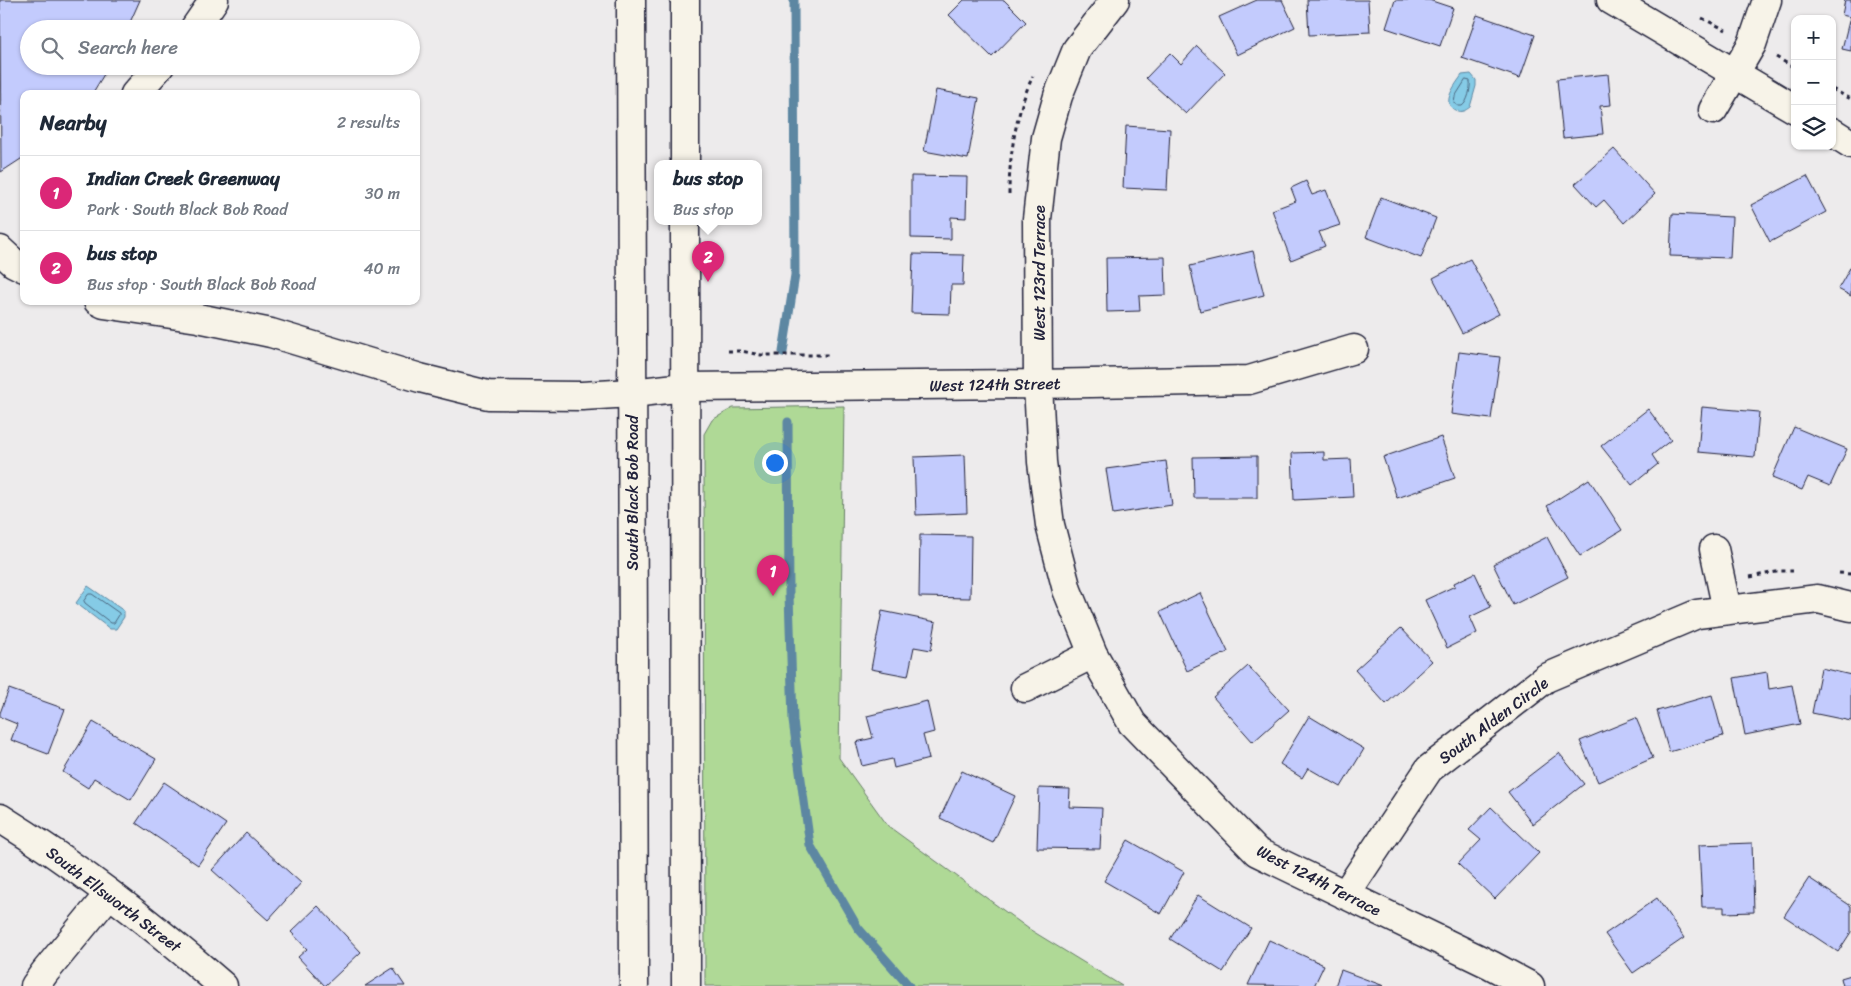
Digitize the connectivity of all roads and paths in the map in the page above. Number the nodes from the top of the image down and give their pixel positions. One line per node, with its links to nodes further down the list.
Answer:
1 (214, 0): 7 (street)
2 (631, 0): 29 (street, South Black Bob Road)
3 (685, 0): 20 (street)
4 (1114, 0): 27 (street, West 123rd Terrace)
5 (1611, 0): 10 (street)
6 (1767, 0): 10 (street)
7 (200, 20)
8 (1775, 56): 9 (path)
9 (1791, 66)
10 (1735, 73): 16 (street); 17 (street)
11 (152, 75): 13 (street)
12 (1033, 76): 21 (path)
13 (139, 90)
14 (1836, 91): 15 (path)
15 (1851, 99)
16 (1791, 107)
17 (1713, 110)
18 (1836, 135): 19 (street)
19 (1851, 144)
20 (685, 160)
21 (1009, 196)
22 (685, 225): 28 (street)
23 (111, 305): 29 (street, West 124th Street)
24 (1354, 349): 27 (street, West 124th Street)
25 (728, 351): 26 (path)
26 (835, 355)
27 (1038, 384): 28 (street, West 124th Street); 33 (street, West 124th Terrace)
28 (685, 387): 29 (street, West 124th Street); 41 (street)
29 (632, 393): 40 (street, South Black Bob Road)
30 (1714, 549): 32 (street)
31 (1851, 607): 32 (street, South Alden Circle)
32 (1727, 610): 37 (street, South Alden Circle)
33 (1093, 654): 34 (street); 37 (street, West 124th Terrace)
34 (1025, 688)
35 (0, 818): 36 (street, South Ellsworth Street)
36 (109, 894): 38 (street); 39 (street, South Ellsworth Street)
37 (1346, 895): 42 (street, West 124th Terrace)
38 (35, 986)
39 (224, 986)
40 (634, 986)
41 (686, 986)
42 (1530, 986)

